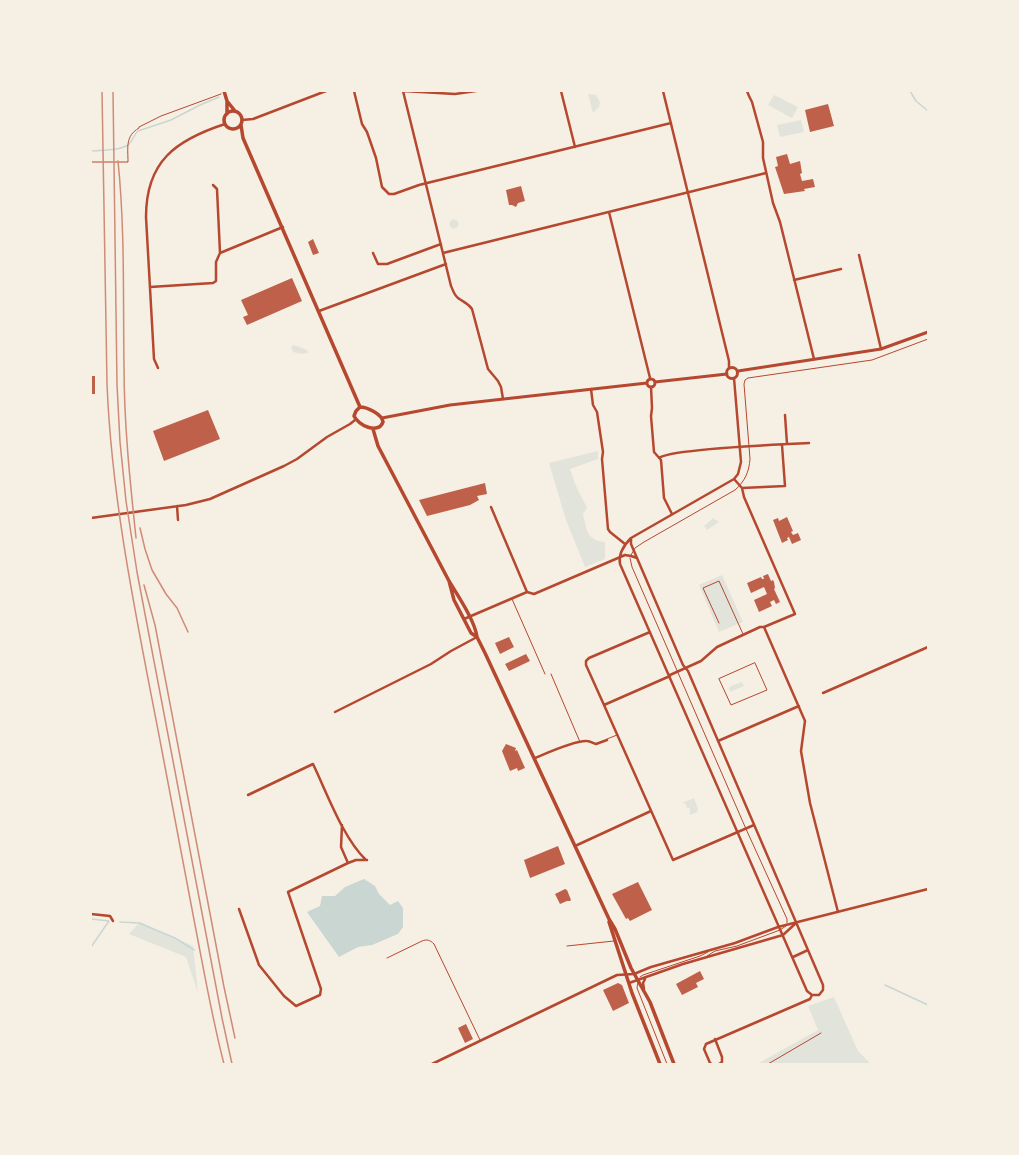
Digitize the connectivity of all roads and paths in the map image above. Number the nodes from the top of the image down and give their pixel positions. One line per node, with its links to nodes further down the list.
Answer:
1 (326, 91): 12 (street)
2 (354, 91): 21 (street)
3 (403, 91): 4 (street); 21 (street)
4 (476, 91)
5 (561, 91): 18 (street)
6 (663, 91): 14 (street)
7 (747, 91): 20 (street)
8 (224, 92): 9 (main road); 19 (path)
9 (227, 101): 10 (main road); 11 (main road)
10 (235, 112): 11 (main road); 12 (main road)
11 (226, 114): 13 (main road)
12 (242, 120): 15 (main road)
13 (225, 124): 16 (main road); 34 (street)
14 (671, 124): 18 (street); 23 (street)
15 (241, 125): 16 (main road); 17 (main road)
16 (234, 129): 17 (main road)
17 (243, 138): 25 (main road)
18 (575, 147): 21 (street)
19 (91, 162)
20 (766, 173): 23 (street); 33 (street)
21 (426, 183): 26 (street)
22 (213, 185): 28 (street)
23 (688, 192): 24 (street); 41 (street)
24 (608, 212): 27 (street); 44 (street)
25 (283, 227): 28 (street); 35 (main road)
26 (441, 244): 27 (street); 29 (street)
27 (443, 252): 31 (street)
28 (220, 253): 34 (street)
29 (373, 253)
30 (859, 255): 38 (street)
31 (446, 264): 35 (street); 50 (street)
32 (841, 269): 33 (street)
33 (794, 280): 39 (street)
34 (150, 287): 40 (street)
35 (319, 311): 51 (main road)
36 (928, 332): 38 (street)
37 (928, 339): 59 (lane)
38 (881, 349): 39 (street)
39 (814, 359): 42 (street)
40 (158, 368)
41 (729, 368): 42 (street); 43 (street)
42 (738, 371): 45 (street)
43 (727, 374): 45 (street); 46 (street)
44 (650, 378): 46 (street); 47 (street)
45 (734, 378): 60 (street)
46 (655, 382): 48 (street)
47 (647, 383): 48 (street); 49 (street)
48 (651, 387): 61 (street)
49 (590, 390): 50 (street); 70 (street)
50 (503, 399): 53 (street)
51 (360, 407): 53 (main road); 54 (main road)
52 (785, 414): 57 (street)
53 (382, 418): 55 (main road)
54 (356, 420): 55 (main road); 64 (street)
55 (373, 429): 75 (main road)
56 (809, 443): 57 (street)
57 (788, 444): 58 (street)
58 (782, 445): 59 (street); 63 (street)
59 (749, 446): 60 (street); 63 (lane)
60 (740, 447): 61 (street); 62 (street)
61 (659, 458): 66 (street)
62 (734, 479): 63 (street); 66 (street)
63 (741, 487): 71 (lane); 81 (street)
64 (177, 506): 67 (street); 68 (street)
65 (491, 507): 76 (street)
66 (672, 514): 69 (street)
67 (91, 518)
68 (178, 520)
69 (631, 538): 70 (street); 71 (street)
70 (625, 544): 73 (street)
71 (633, 551): 72 (lane); 74 (street)
72 (630, 556): 73 (street); 74 (street); 87 (lane)
73 (620, 557): 76 (street); 82 (street)
74 (636, 558): 86 (street)
75 (449, 581): 78 (main road); 79 (main road)
76 (527, 592): 77 (street)
77 (512, 598): 78 (street); 88 (lane)
78 (469, 616): 79 (street); 84 (main road)
79 (464, 619): 84 (main road)
80 (719, 623): 83 (lane)
81 (764, 627): 83 (street); 94 (street)
82 (650, 632): 90 (street); 93 (street)
83 (743, 635): 86 (street)
84 (477, 638): 95 (street); 100 (main road)
85 (928, 647): 92 (street)
86 (686, 668): 87 (street); 98 (street)
87 (678, 671): 90 (street); 105 (lane)
88 (545, 674)
89 (551, 674): 99 (lane)
90 (670, 676): 93 (street); 106 (street)
91 (719, 679): 91 (path)
92 (823, 693)
93 (604, 705): 96 (street)
94 (799, 706): 98 (street); 111 (street)
95 (335, 712)
96 (617, 735): 97 (lane); 102 (street)
97 (607, 740): 99 (street)
98 (718, 741): 104 (street)
99 (580, 742): 100 (street)
100 (535, 758): 107 (main road)
101 (248, 795): 103 (street)
102 (651, 811): 106 (street); 107 (street)
103 (342, 825): 108 (street); 108 (street)
104 (754, 825): 105 (street); 115 (street)
105 (746, 829): 106 (street); 116 (lane)
106 (737, 832): 117 (street)
107 (575, 846): 113 (main road)
108 (348, 863): 110 (street)
109 (928, 889): 111 (street)
110 (239, 909)
111 (838, 912): 115 (street)
112 (91, 914): 114 (street)
113 (609, 919): 120 (main road); 127 (main road)
114 (113, 921)
115 (796, 923): 116 (street); 119 (street); 123 (street)
116 (787, 925): 117 (street); 118 (lane)
117 (778, 927): 118 (street); 122 (street)
118 (780, 930): 119 (street); 126 (lane)
119 (783, 934): 124 (street); 126 (street)
120 (614, 940): 121 (lane); 128 (main road)
121 (567, 946)
122 (713, 949): 127 (street); 130 (lane)
123 (808, 950): 124 (street); 133 (street)
124 (793, 957): 133 (street)
125 (387, 958): 136 (lane)
126 (703, 958): 129 (street)
127 (634, 974): 128 (street); 130 (main road)
128 (627, 975): 131 (main road); 136 (street)
129 (645, 978): 130 (street); 132 (street)
130 (638, 981): 131 (street); 132 (main road); 139 (lane)
131 (629, 983): 138 (main road)
132 (644, 990): 140 (main road)
133 (812, 996): 135 (street)
134 (820, 1034): 143 (path)
135 (716, 1039): 141 (street); 142 (street)
136 (481, 1040): 137 (street)
137 (432, 1064)
138 (660, 1064)
139 (667, 1064)
140 (674, 1064)
141 (712, 1064)
142 (719, 1064)
143 (768, 1064)

